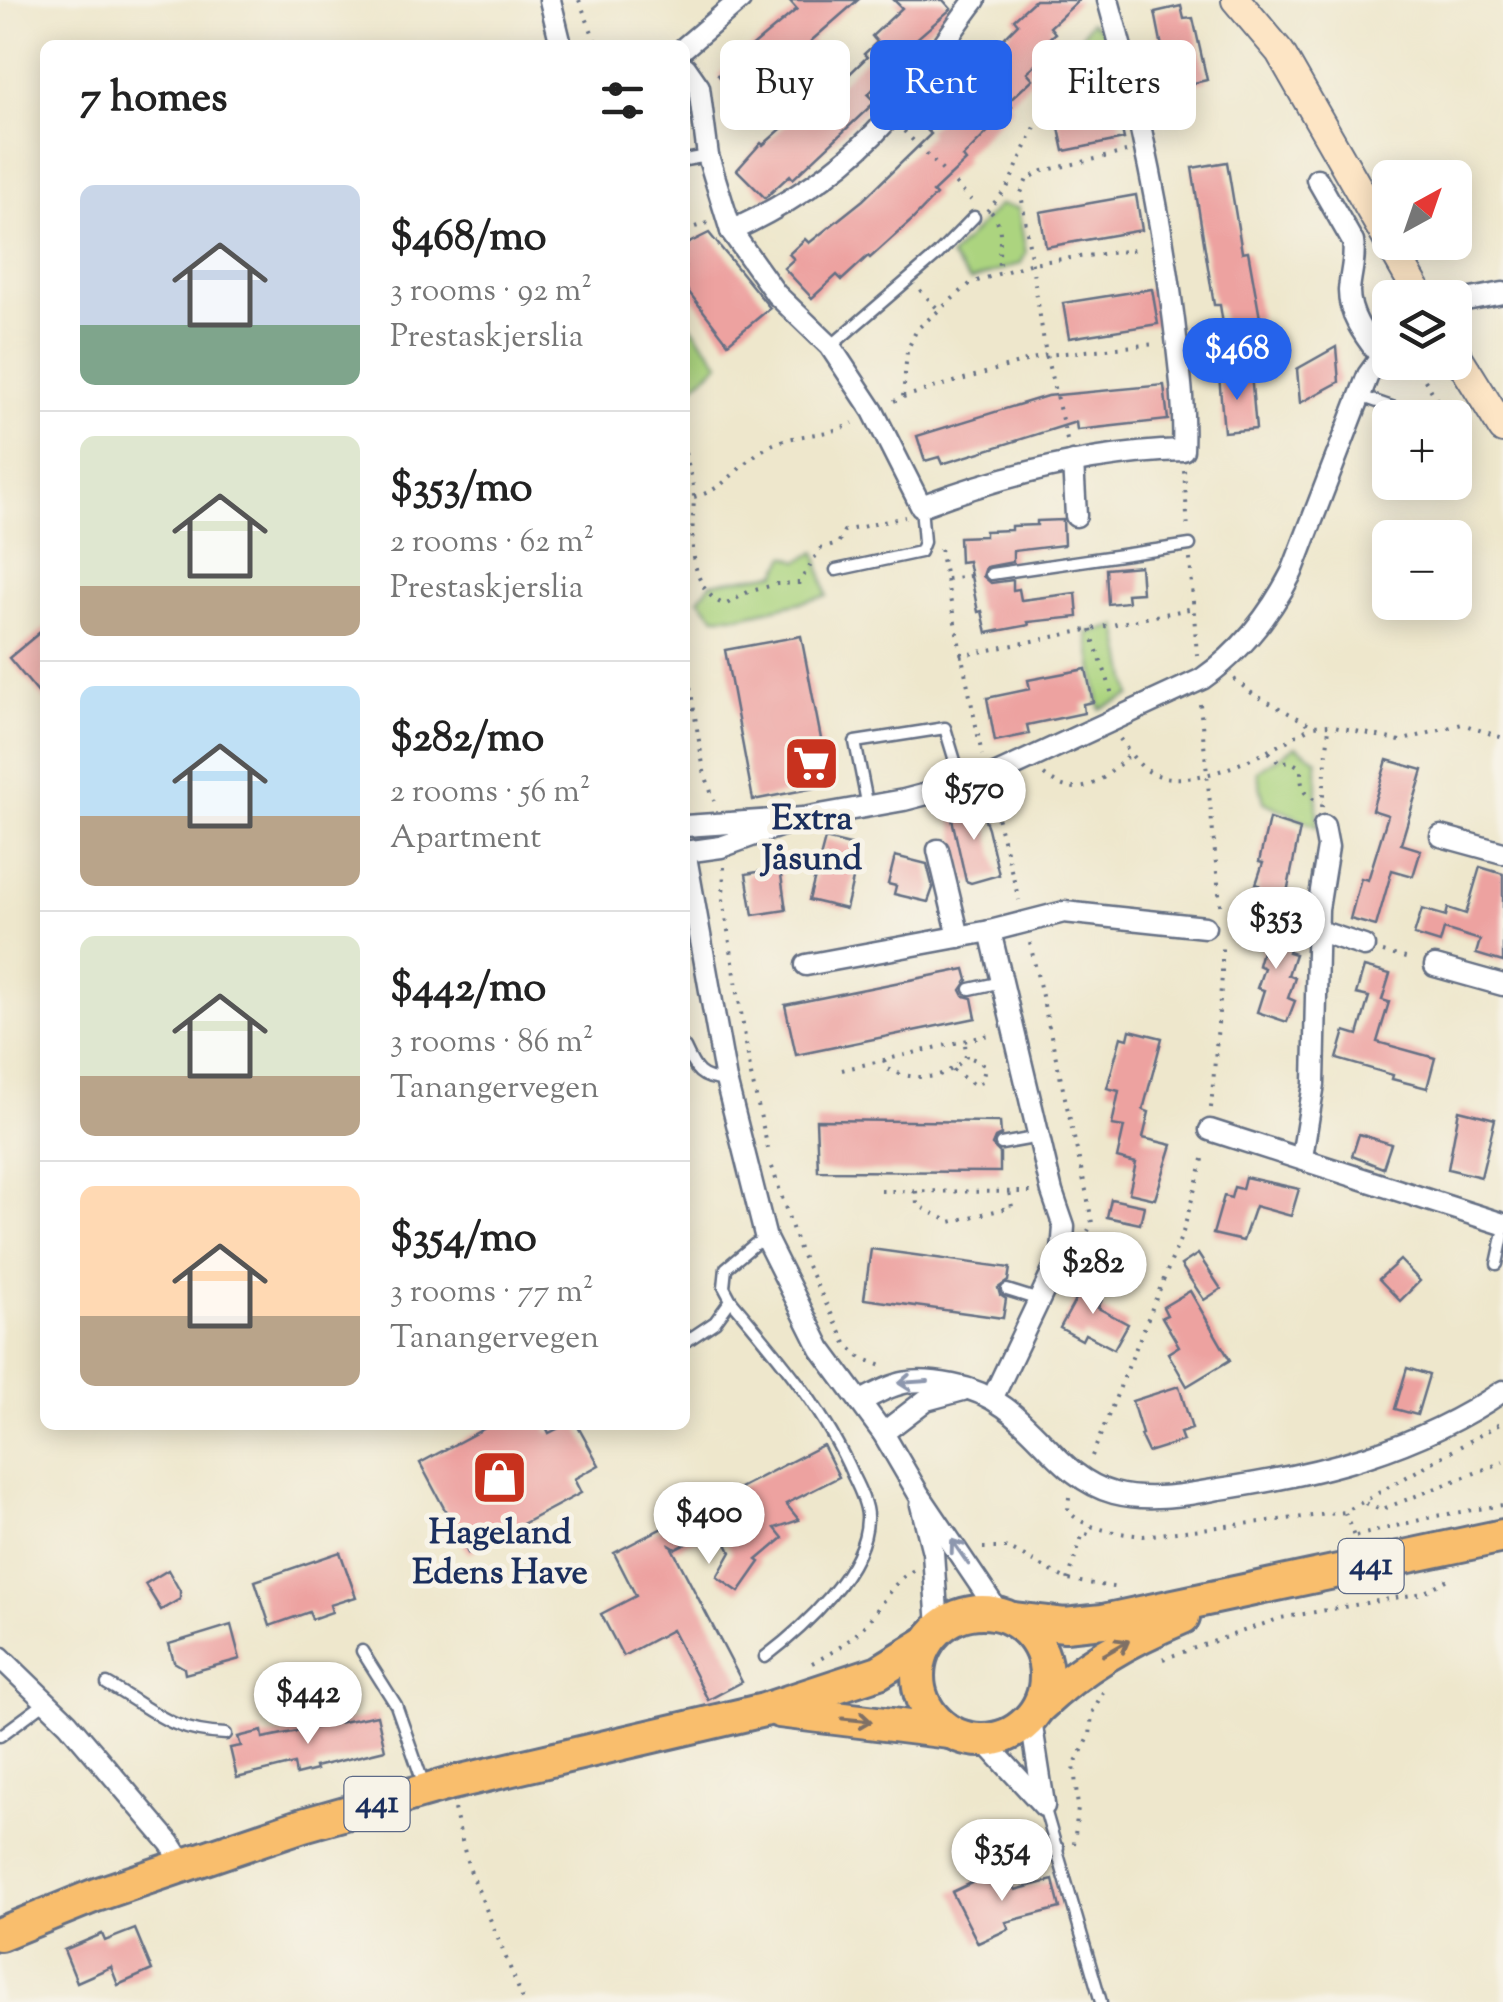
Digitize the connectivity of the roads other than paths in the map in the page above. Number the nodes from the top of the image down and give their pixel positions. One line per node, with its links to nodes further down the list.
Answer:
1 (550, 0): 6 (street)
2 (740, 0): 7 (street)
3 (975, 0): 13 (street)
4 (1108, 0): 24 (street)
5 (1236, 0): 14 (main road)
6 (560, 40)
7 (690, 42)
8 (690, 74): 9 (street)
9 (708, 156): 10 (lane); 13 (street)
10 (690, 159)
11 (1317, 179): 17 (street)
12 (974, 217): 18 (lane)
13 (731, 232): 18 (street)
14 (1411, 280)
15 (1503, 293): 16 (street)
16 (1472, 299)
17 (1372, 337)
18 (830, 346): 25 (street)
19 (1372, 373): 21 (street)
20 (1472, 379): 23 (main road)
21 (1359, 396): 22 (lane); 30 (street)
22 (1372, 400)
23 (1503, 428)
24 (1072, 457): 25 (street); 26 (street)
25 (926, 504): 28 (lane)
26 (1076, 516)
27 (1190, 546): 29 (lane)
28 (836, 570)
29 (991, 574)
30 (962, 785): 31 (street); 31 (lane)
31 (868, 806): 32 (street)
32 (803, 818): 33 (street); 37 (street)
33 (690, 826)
34 (1324, 826): 42 (street)
35 (1441, 836): 38 (street)
36 (938, 850): 43 (street)
37 (690, 851)
38 (1503, 853)
39 (690, 880): 51 (street)
40 (1216, 924): 41 (street)
41 (990, 931): 43 (street); 47 (street)
42 (1319, 931): 44 (street); 55 (street)
43 (958, 936): 45 (street)
44 (1364, 946)
45 (806, 965)
46 (1435, 966): 48 (street)
47 (1002, 982): 49 (lane); 53 (street)
48 (1503, 985)
49 (970, 988)
50 (690, 1059): 51 (lane)
51 (726, 1080): 58 (street)
52 (1210, 1130): 55 (street)
53 (1039, 1138): 54 (lane); 62 (street)
54 (1000, 1144)
55 (1302, 1157): 56 (street)
56 (1503, 1224)
57 (1503, 1236): 59 (lane)
58 (766, 1238): 61 (lane); 67 (street)
59 (1497, 1264)
60 (1007, 1290): 62 (lane)
61 (731, 1300): 63 (lane); 76 (lane)
62 (1039, 1300): 66 (street)
63 (690, 1339)
64 (970, 1388): 66 (street); 67 (street, one-way to 67); 68 (street)
65 (1503, 1391): 66 (street)
66 (993, 1396)
67 (860, 1402): 68 (street)
68 (883, 1433): 69 (street)
69 (918, 1493): 72 (street, one-way to 69); 73 (street)
70 (1503, 1536): 71 (main road, 441)
71 (1238, 1594): 72 (main road, 441); 80 (main road, 441, one-way to 71)
72 (1006, 1616): 73 (main road, 441); 80 (main road)
73 (932, 1636): 79 (main road, 441); 81 (main road)
74 (362, 1650): 85 (lane)
75 (0, 1657): 78 (street)
76 (765, 1658)
77 (107, 1684): 82 (lane)
78 (46, 1702): 83 (lane); 89 (street)
79 (764, 1710): 81 (main road, 441, one-way to 81); 85 (main road, 441)
80 (1035, 1713): 84 (main road, 441); 86 (street)
81 (949, 1732): 84 (main road, 441)
82 (226, 1734)
83 (0, 1736)
84 (984, 1741): 86 (street)
85 (437, 1787): 89 (main road, 441)
86 (1044, 1806): 87 (lane)
87 (1058, 1848): 88 (lane); 91 (lane)
88 (1019, 1864)
89 (184, 1866): 90 (main road, 441)
90 (0, 1934)
91 (1100, 2002)

